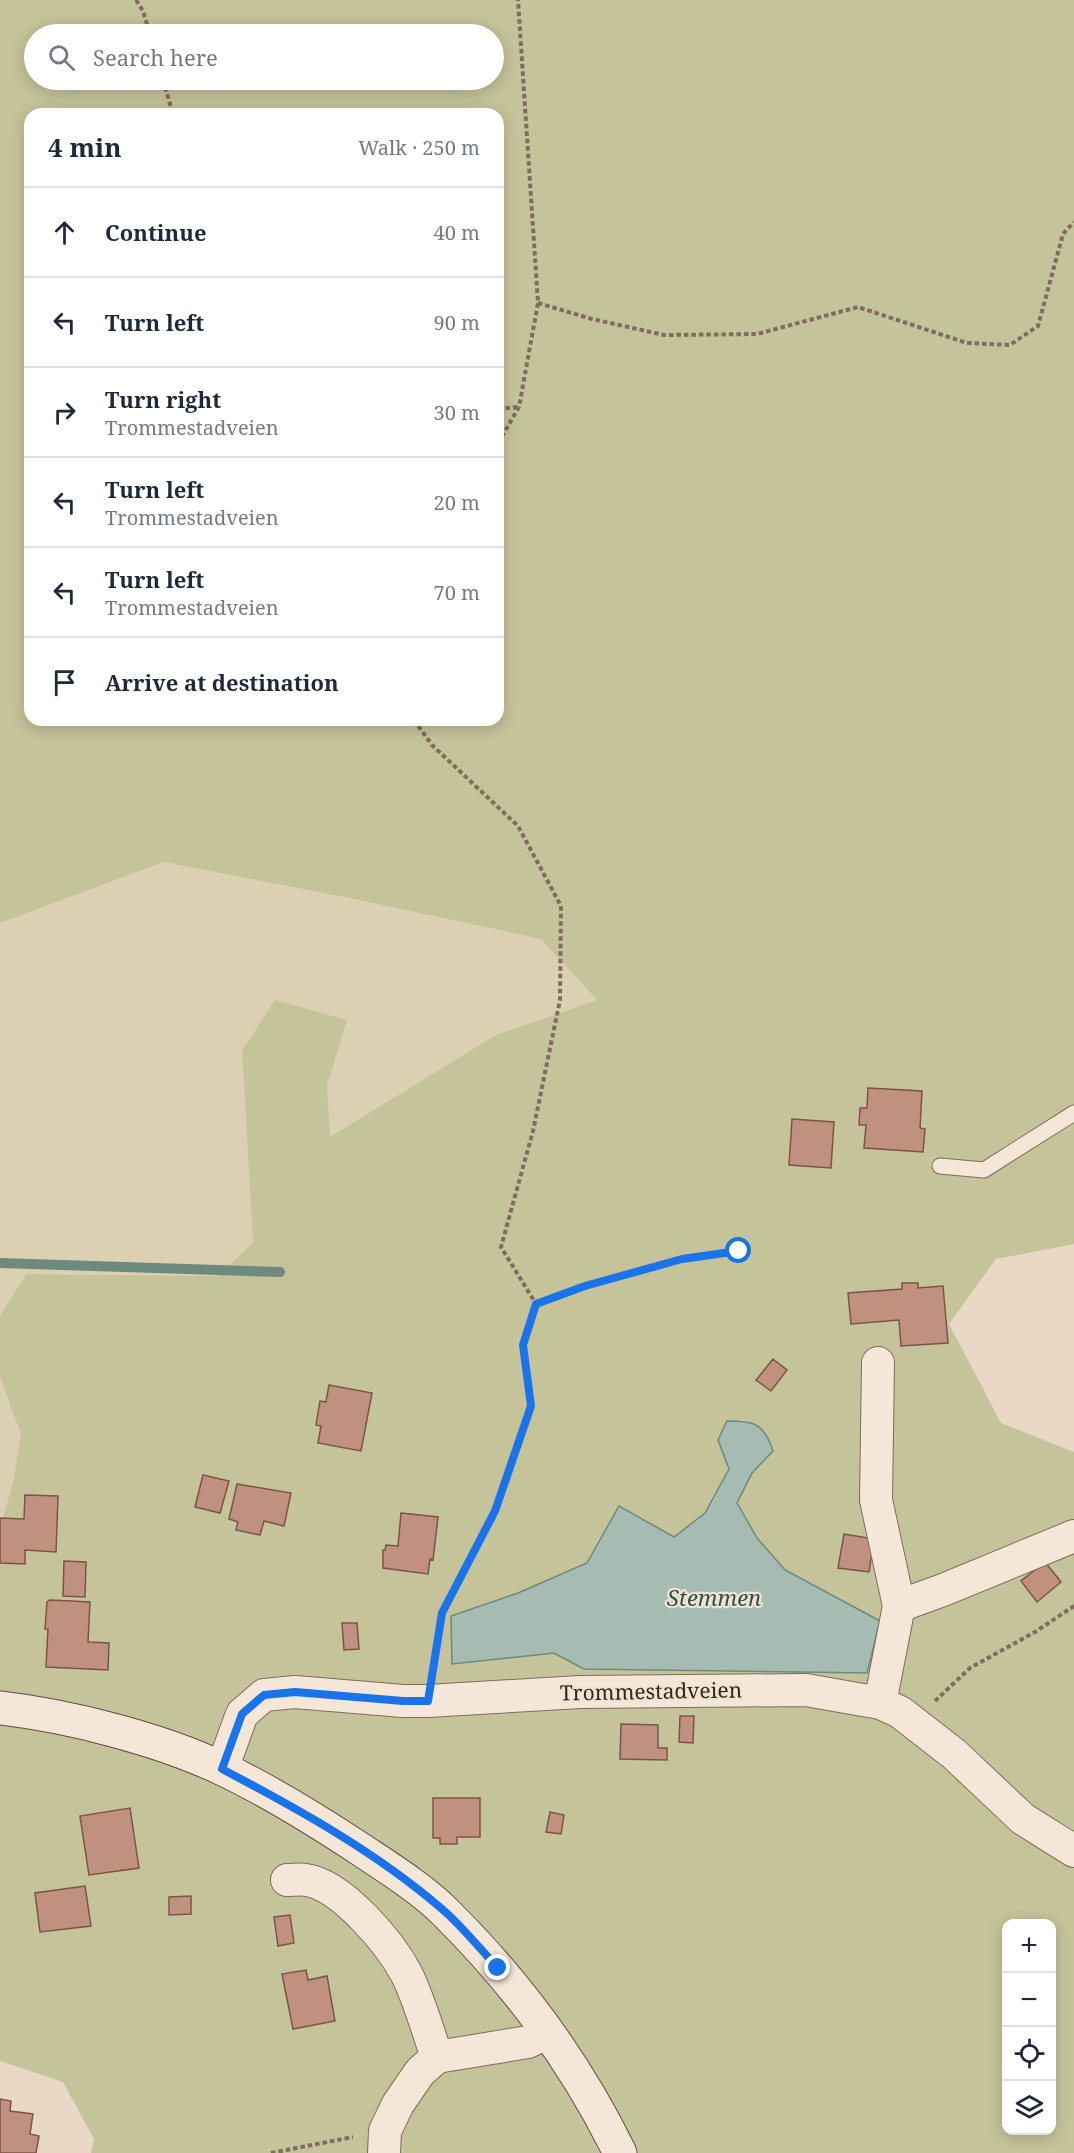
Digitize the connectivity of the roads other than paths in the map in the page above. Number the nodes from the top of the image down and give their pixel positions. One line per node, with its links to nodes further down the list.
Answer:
1 (1074, 1113): 2 (lane)
2 (940, 1166)
3 (878, 1363): 5 (street)
4 (1074, 1536): 5 (street)
5 (899, 1606): 6 (street)
6 (880, 1703): 8 (street, Trommestadveien); 9 (street, Trommestadveien)
7 (0, 1708): 8 (main road)
8 (222, 1769): 11 (main road)
9 (1074, 1851)
10 (287, 1880): 12 (street)
11 (548, 2032): 12 (street); 14 (main road)
12 (437, 2057): 13 (street)
13 (385, 2142)
14 (620, 2153)

